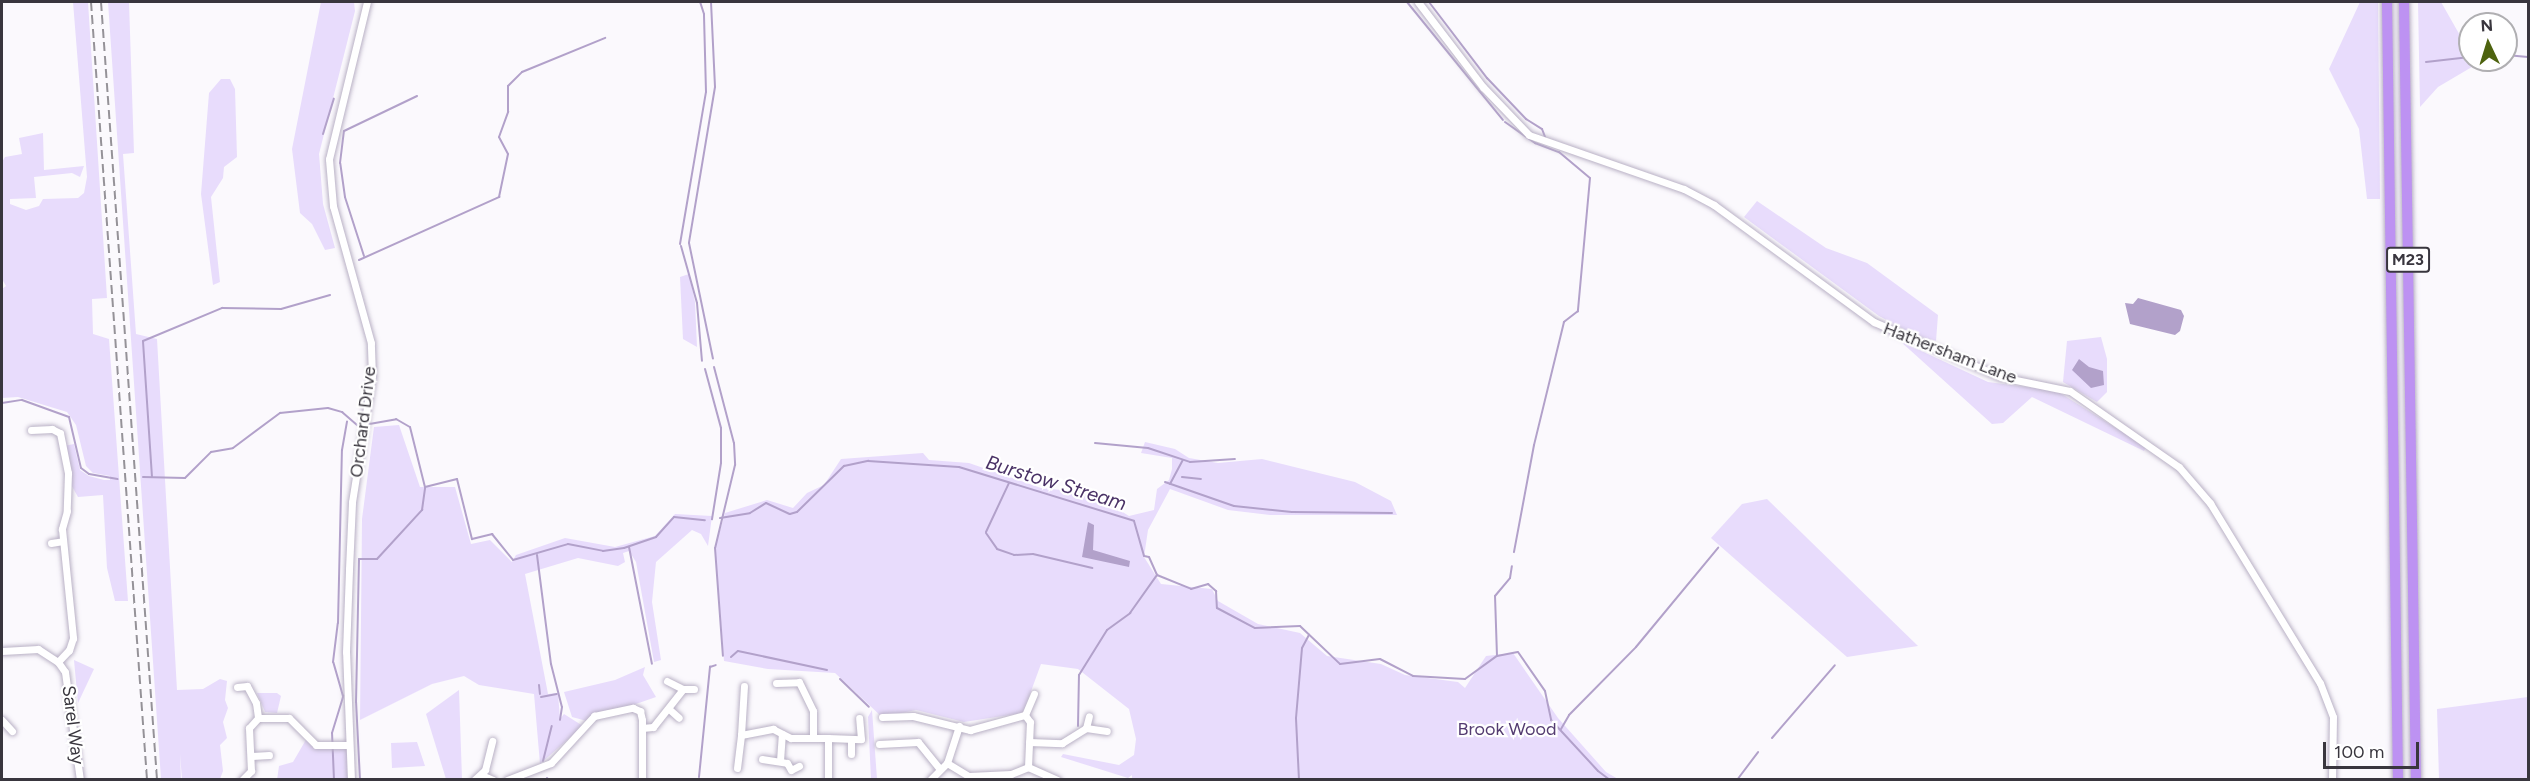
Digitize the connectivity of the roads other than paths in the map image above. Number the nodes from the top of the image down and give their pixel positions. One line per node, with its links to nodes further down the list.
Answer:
1 (367, 2): 38 (street, Orchard Drive)
2 (1418, 2): 61 (street, Hathersham Lane)
3 (2387, 2): 62 (highway, M23)
4 (2404, 2): 63 (highway, M23)
5 (31, 430): 6 (street)
6 (63, 541): 7 (street); 9 (street)
7 (51, 543)
8 (2, 651): 9 (street, Sarel Way)
9 (58, 662): 51 (street, Sarel Way)
10 (667, 681): 14 (street)
11 (776, 683): 32 (street)
12 (744, 686): 31 (street)
13 (237, 687): 21 (street)
14 (683, 689): 15 (street); 17 (street)
15 (694, 689)
16 (1034, 694): 18 (street)
17 (669, 710): 22 (street); 26 (street)
18 (1025, 715): 25 (street); 36 (street)
19 (1089, 716): 27 (street)
20 (882, 717): 25 (street)
21 (258, 718): 38 (street); 41 (street)
22 (680, 718)
23 (859, 718): 34 (street)
24 (2, 720): 28 (street)
25 (959, 726): 44 (street)
26 (642, 728): 56 (street); 57 (street)
27 (1086, 728): 29 (street); 36 (street)
28 (12, 731)
29 (1107, 731)
30 (782, 734): 31 (street); 32 (street); 43 (street)
31 (741, 735): 47 (street)
32 (813, 737): 33 (street)
33 (828, 738): 34 (street); 58 (street)
34 (851, 739): 39 (street)
35 (492, 741): 49 (street)
36 (1029, 742): 46 (street)
37 (879, 744): 48 (street)
38 (345, 746): 53 (street, Orchard Drive)
39 (851, 754)
40 (269, 755): 41 (street)
41 (252, 756): 52 (street)
42 (762, 759): 43 (street)
43 (780, 761): 45 (street)
44 (947, 763): 48 (street); 50 (street)
45 (799, 766)
46 (1028, 767): 50 (street); 60 (street)
47 (737, 768)
48 (940, 769): 59 (street)
49 (481, 775): 54 (street); 55 (street)
50 (969, 778)
51 (80, 780)
52 (242, 780)
53 (351, 780)
54 (474, 780)
55 (493, 780)
56 (507, 780)
57 (642, 780)
58 (828, 780)
59 (930, 780)
60 (1057, 780)
61 (2332, 780)
62 (2398, 780)
63 (2416, 780)

